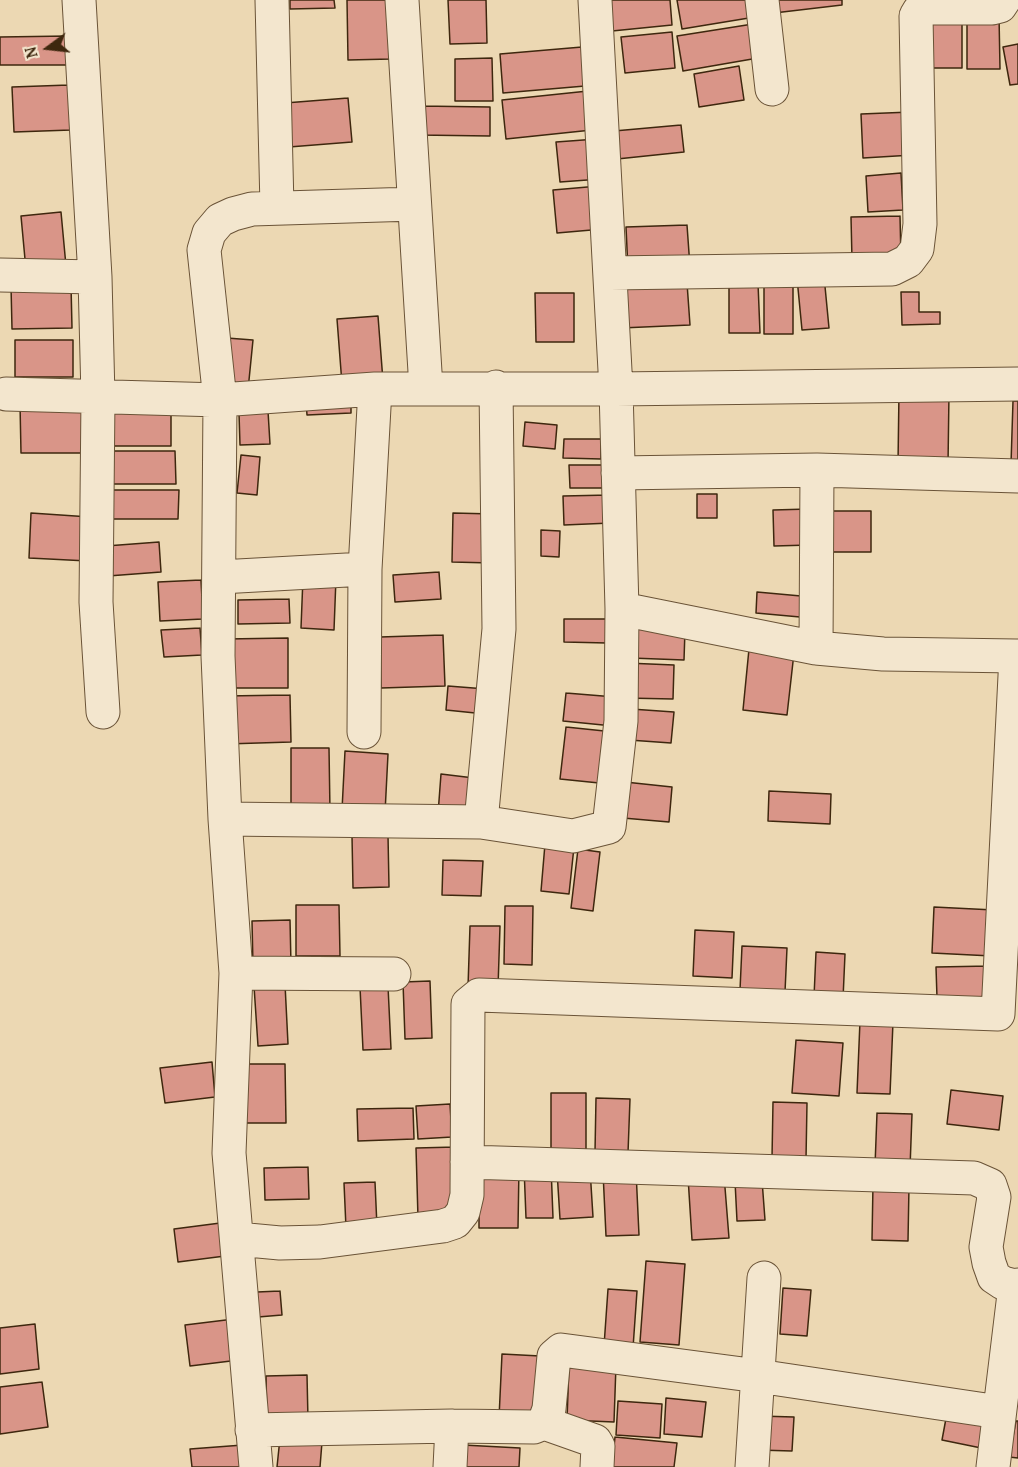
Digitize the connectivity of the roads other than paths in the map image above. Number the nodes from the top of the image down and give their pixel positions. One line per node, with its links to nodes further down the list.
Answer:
1 (79, 0): 12 (street)
2 (272, 0): 9 (street)
3 (402, 0): 8 (street)
4 (595, 0): 10 (street)
5 (762, 0): 7 (street)
6 (1004, 0): 10 (street)
7 (772, 88)
8 (414, 204): 9 (street); 15 (street)
9 (277, 207): 20 (street)
10 (610, 273): 17 (street)
11 (0, 275): 12 (street)
12 (95, 277): 19 (street)
13 (1018, 384): 17 (street)
14 (496, 387): 15 (street); 17 (street); 31 (street)
15 (426, 388): 16 (street)
16 (375, 389): 20 (street); 24 (street)
17 (616, 389): 22 (street)
18 (6, 394): 19 (street)
19 (98, 397): 20 (street); 28 (street)
20 (220, 400): 25 (street)
21 (817, 470): 22 (street); 23 (street); 27 (street)
22 (618, 473): 26 (street)
23 (1018, 476)
24 (365, 569): 25 (street); 29 (street)
25 (220, 577): 30 (street)
26 (622, 609): 27 (street); 31 (street)
27 (816, 648): 34 (street)
28 (103, 712)
29 (364, 732)
30 (225, 819): 31 (street); 32 (street)
31 (481, 822)
32 (236, 973): 33 (street); 36 (street)
33 (394, 974)
34 (1008, 1014): 35 (street)
35 (467, 1162): 36 (street); 38 (street)
36 (237, 1239): 43 (street)
37 (764, 1278): 39 (street)
38 (1017, 1285): 40 (street)
39 (758, 1376): 40 (street); 41 (street); 47 (street)
40 (999, 1412): 48 (street)
41 (544, 1423): 42 (street); 46 (street)
42 (452, 1426): 43 (street); 45 (street)
43 (252, 1430): 44 (street)
44 (256, 1467)
45 (450, 1467)
46 (597, 1467)
47 (752, 1467)
48 (993, 1467)

